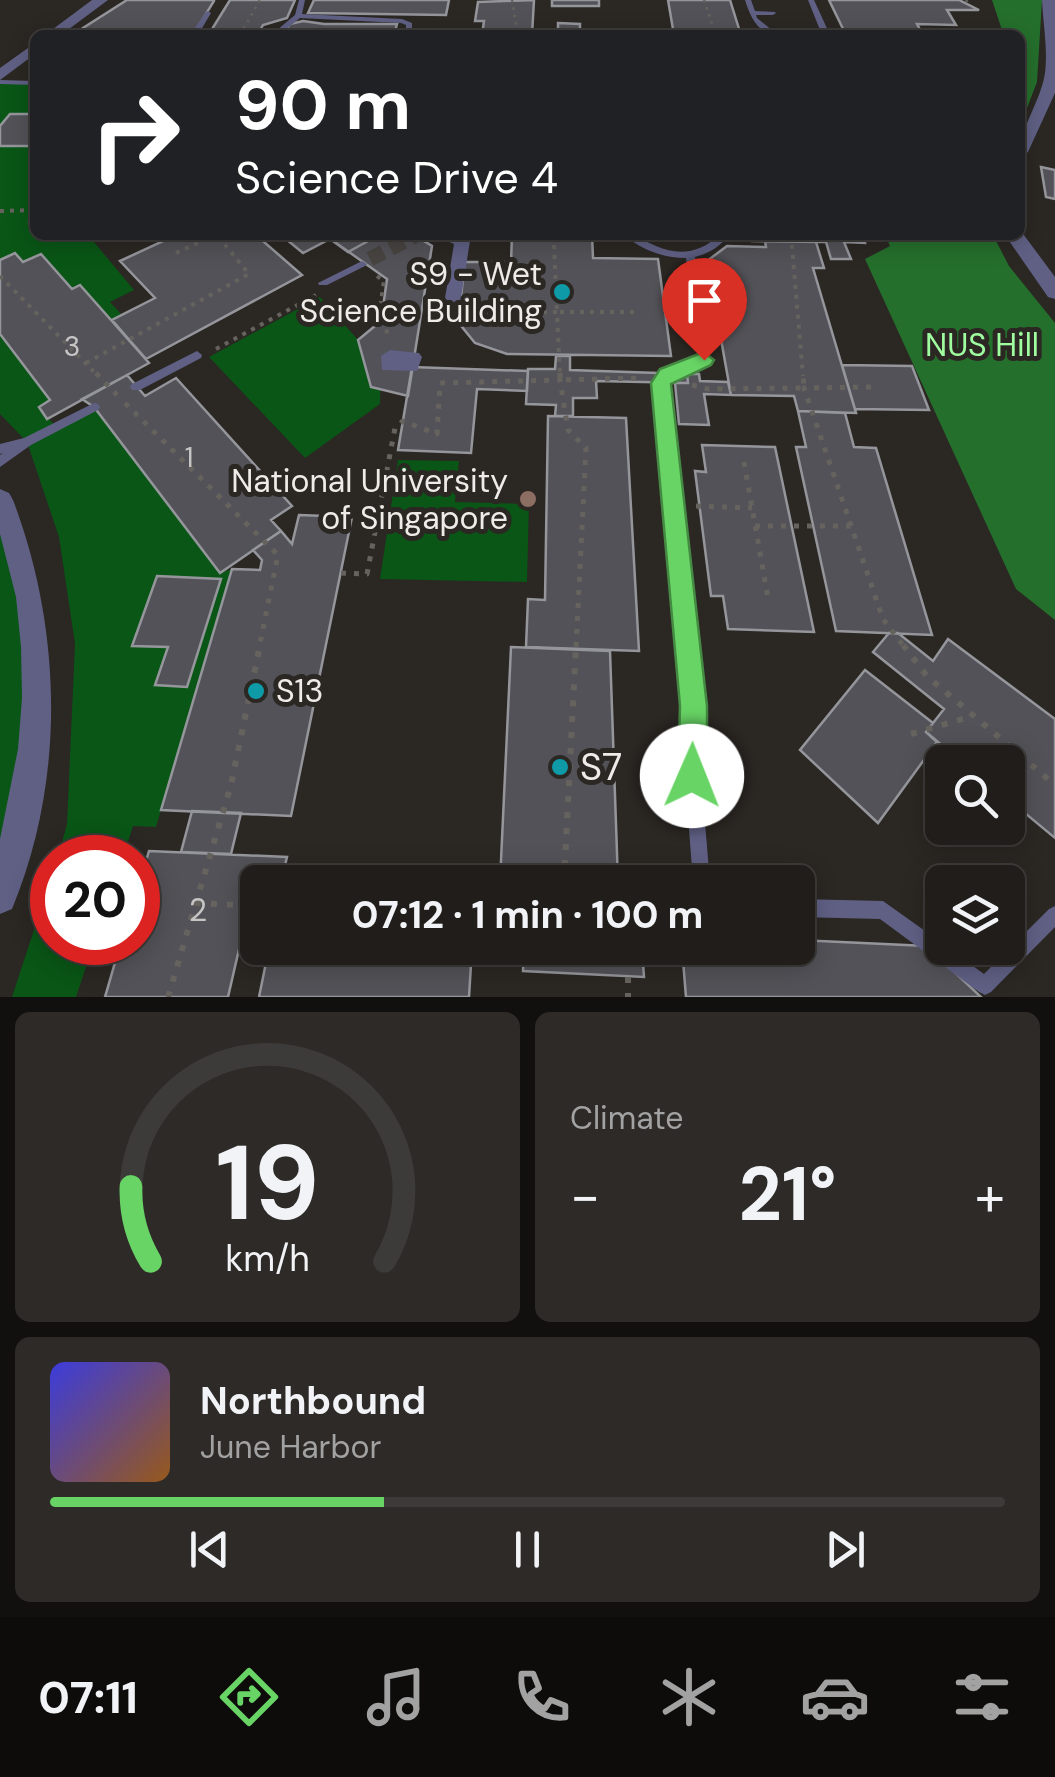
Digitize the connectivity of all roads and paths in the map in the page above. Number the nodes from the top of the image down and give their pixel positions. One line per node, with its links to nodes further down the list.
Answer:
1 (84, 0): 16 (street)
2 (100, 0): 17 (street)
3 (260, 0): 19 (path)
4 (302, 0): 15 (lane)
5 (512, 0): 22 (path)
6 (704, 0): 23 (path)
7 (748, 0): 12 (lane)
8 (811, 0): 25 (lane)
9 (966, 0): 11 (path)
10 (1050, 0): 31 (street)
11 (970, 6)
12 (752, 12): 14 (lane); 24 (lane)
13 (208, 13): 18 (lane)
14 (773, 13)
15 (298, 16): 20 (lane); 21 (lane)
16 (44, 30)
17 (59, 30)
18 (197, 30)
19 (243, 30)
20 (281, 30)
21 (408, 30)
22 (517, 30)
23 (714, 30)
24 (765, 30)
25 (824, 30)
26 (30, 40): 28 (street)
27 (30, 51): 29 (street)
28 (0, 60)
29 (0, 78): 30 (lane)
30 (30, 82)
31 (1025, 142)
32 (0, 211): 33 (path)
33 (30, 212)
34 (205, 240): 41 (path)
35 (220, 240): 55 (path)
36 (458, 240): 52 (street)
37 (637, 240): 42 (lane)
38 (721, 240): 42 (lane)
39 (1017, 240): 43 (street)
40 (554, 245): 50 (path)
41 (176, 254)
42 (690, 255): 65 (lane)
43 (1031, 263): 45 (lane); 48 (street)
44 (365, 267): 47 (lane); 53 (path)
45 (1055, 272)
46 (0, 276): 55 (path)
47 (323, 283)
48 (1055, 292)
49 (316, 294): 54 (path)
50 (558, 312): 51 (path); 52 (path); 56 (path)
51 (635, 312)
52 (450, 316)
53 (377, 319)
54 (198, 356): 57 (lane)
55 (86, 363): 77 (path)
56 (560, 380): 69 (path); 74 (path)
57 (136, 386)
58 (872, 386): 68 (path)
59 (94, 408): 60 (lane)
60 (26, 442): 61 (lane); 62 (lane)
61 (0, 449)
62 (0, 462)
63 (744, 462): 66 (path)
64 (0, 500): 76 (street)
65 (673, 505): 66 (path); 75 (lane)
66 (752, 508): 67 (path)
67 (755, 526): 68 (path); 70 (path)
68 (851, 526): 71 (path)
69 (341, 573)
70 (768, 598)
71 (973, 716): 72 (path); 73 (path)
72 (911, 734)
73 (1055, 785)
74 (565, 865)
75 (700, 865)
76 (0, 897)
77 (196, 904): 78 (path); 82 (path)
78 (240, 905)
79 (815, 908): 80 (lane)
80 (1055, 915)
81 (628, 976): 83 (path)
82 (168, 997)
83 (628, 997)

